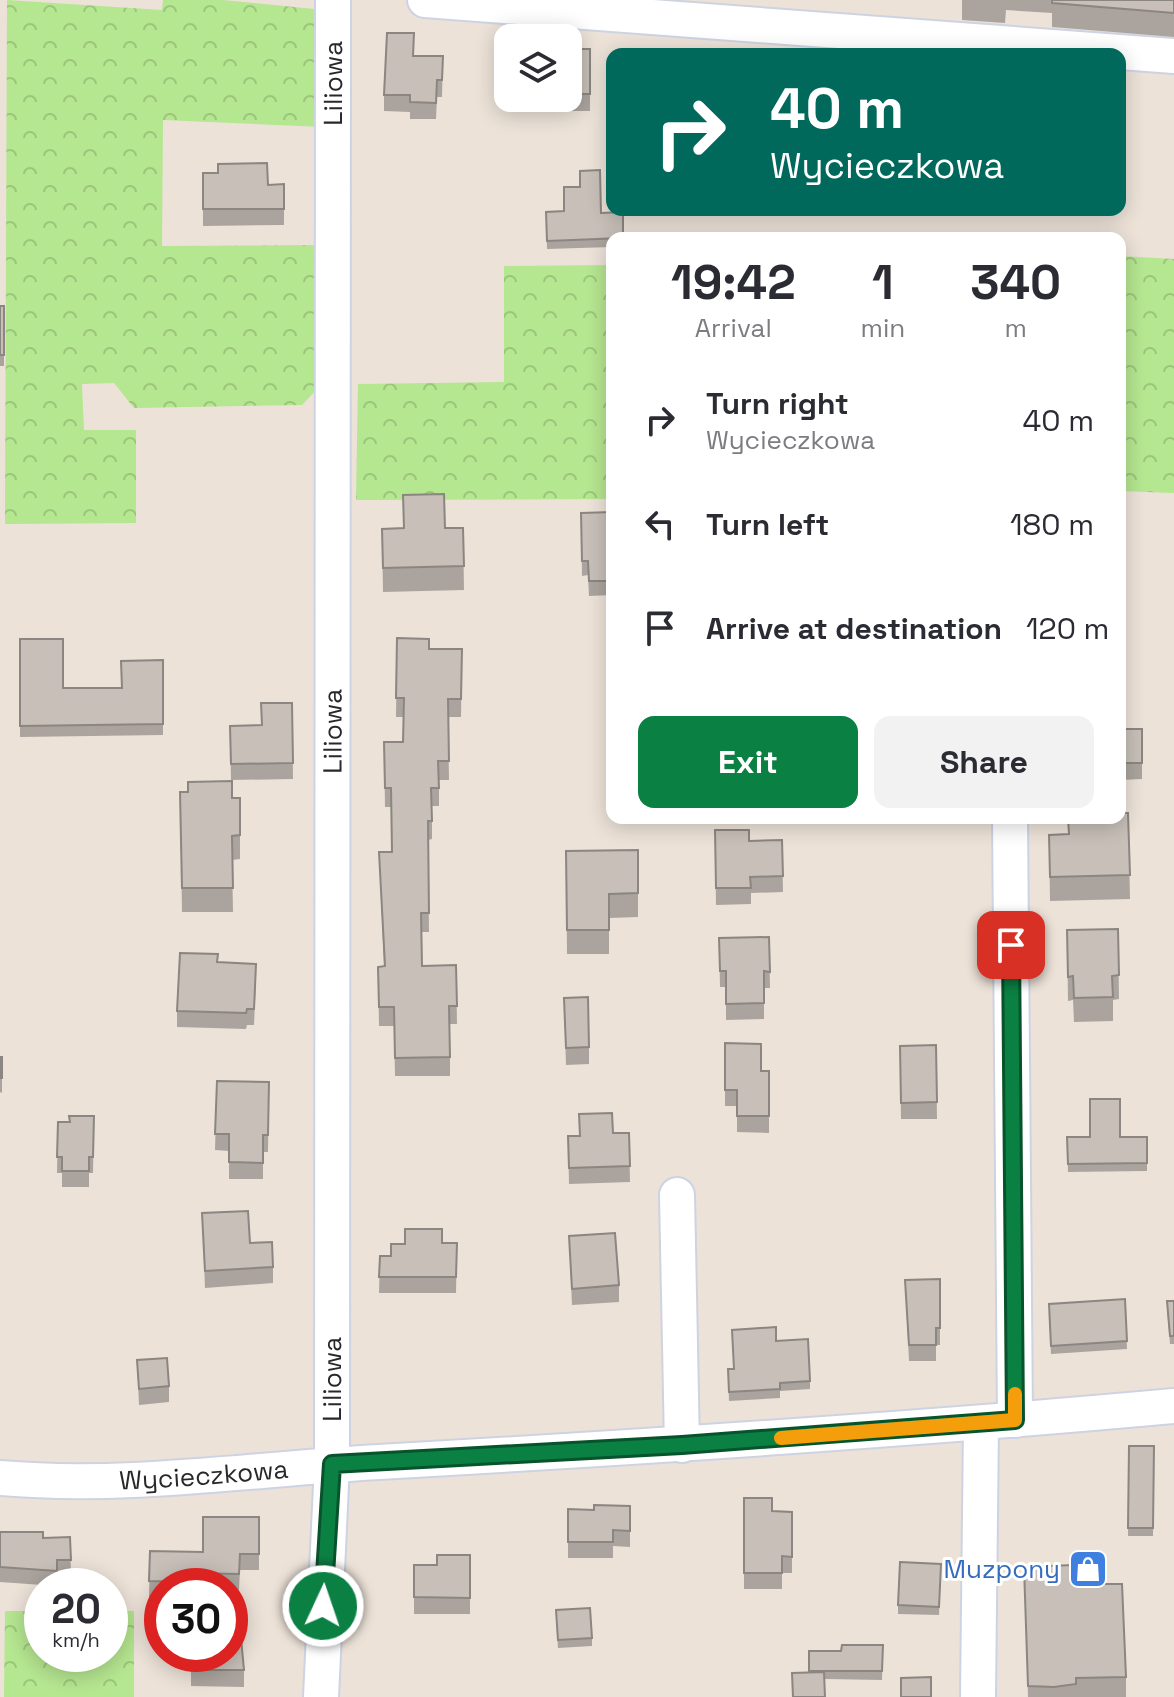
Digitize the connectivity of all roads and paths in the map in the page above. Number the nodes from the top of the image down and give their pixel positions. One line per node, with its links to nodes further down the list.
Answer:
1 (333, 0): 13 (street, Liliowa)
2 (425, 0): 3 (street)
3 (776, 13): 4 (street)
4 (1100, 48)
5 (1126, 51): 6 (street)
6 (1174, 56)
7 (1010, 824): 10 (street)
8 (677, 1195): 12 (street)
9 (1174, 1406): 10 (street, Wycieczkowa)
10 (1015, 1420): 11 (street, Wycieczkowa)
11 (981, 1423): 12 (street, Wycieczkowa); 16 (street)
12 (682, 1445): 13 (street, Wycieczkowa)
13 (332, 1464): 14 (street, Wycieczkowa); 15 (street, Liliowa)
14 (0, 1478)
15 (321, 1697)
16 (978, 1697)

